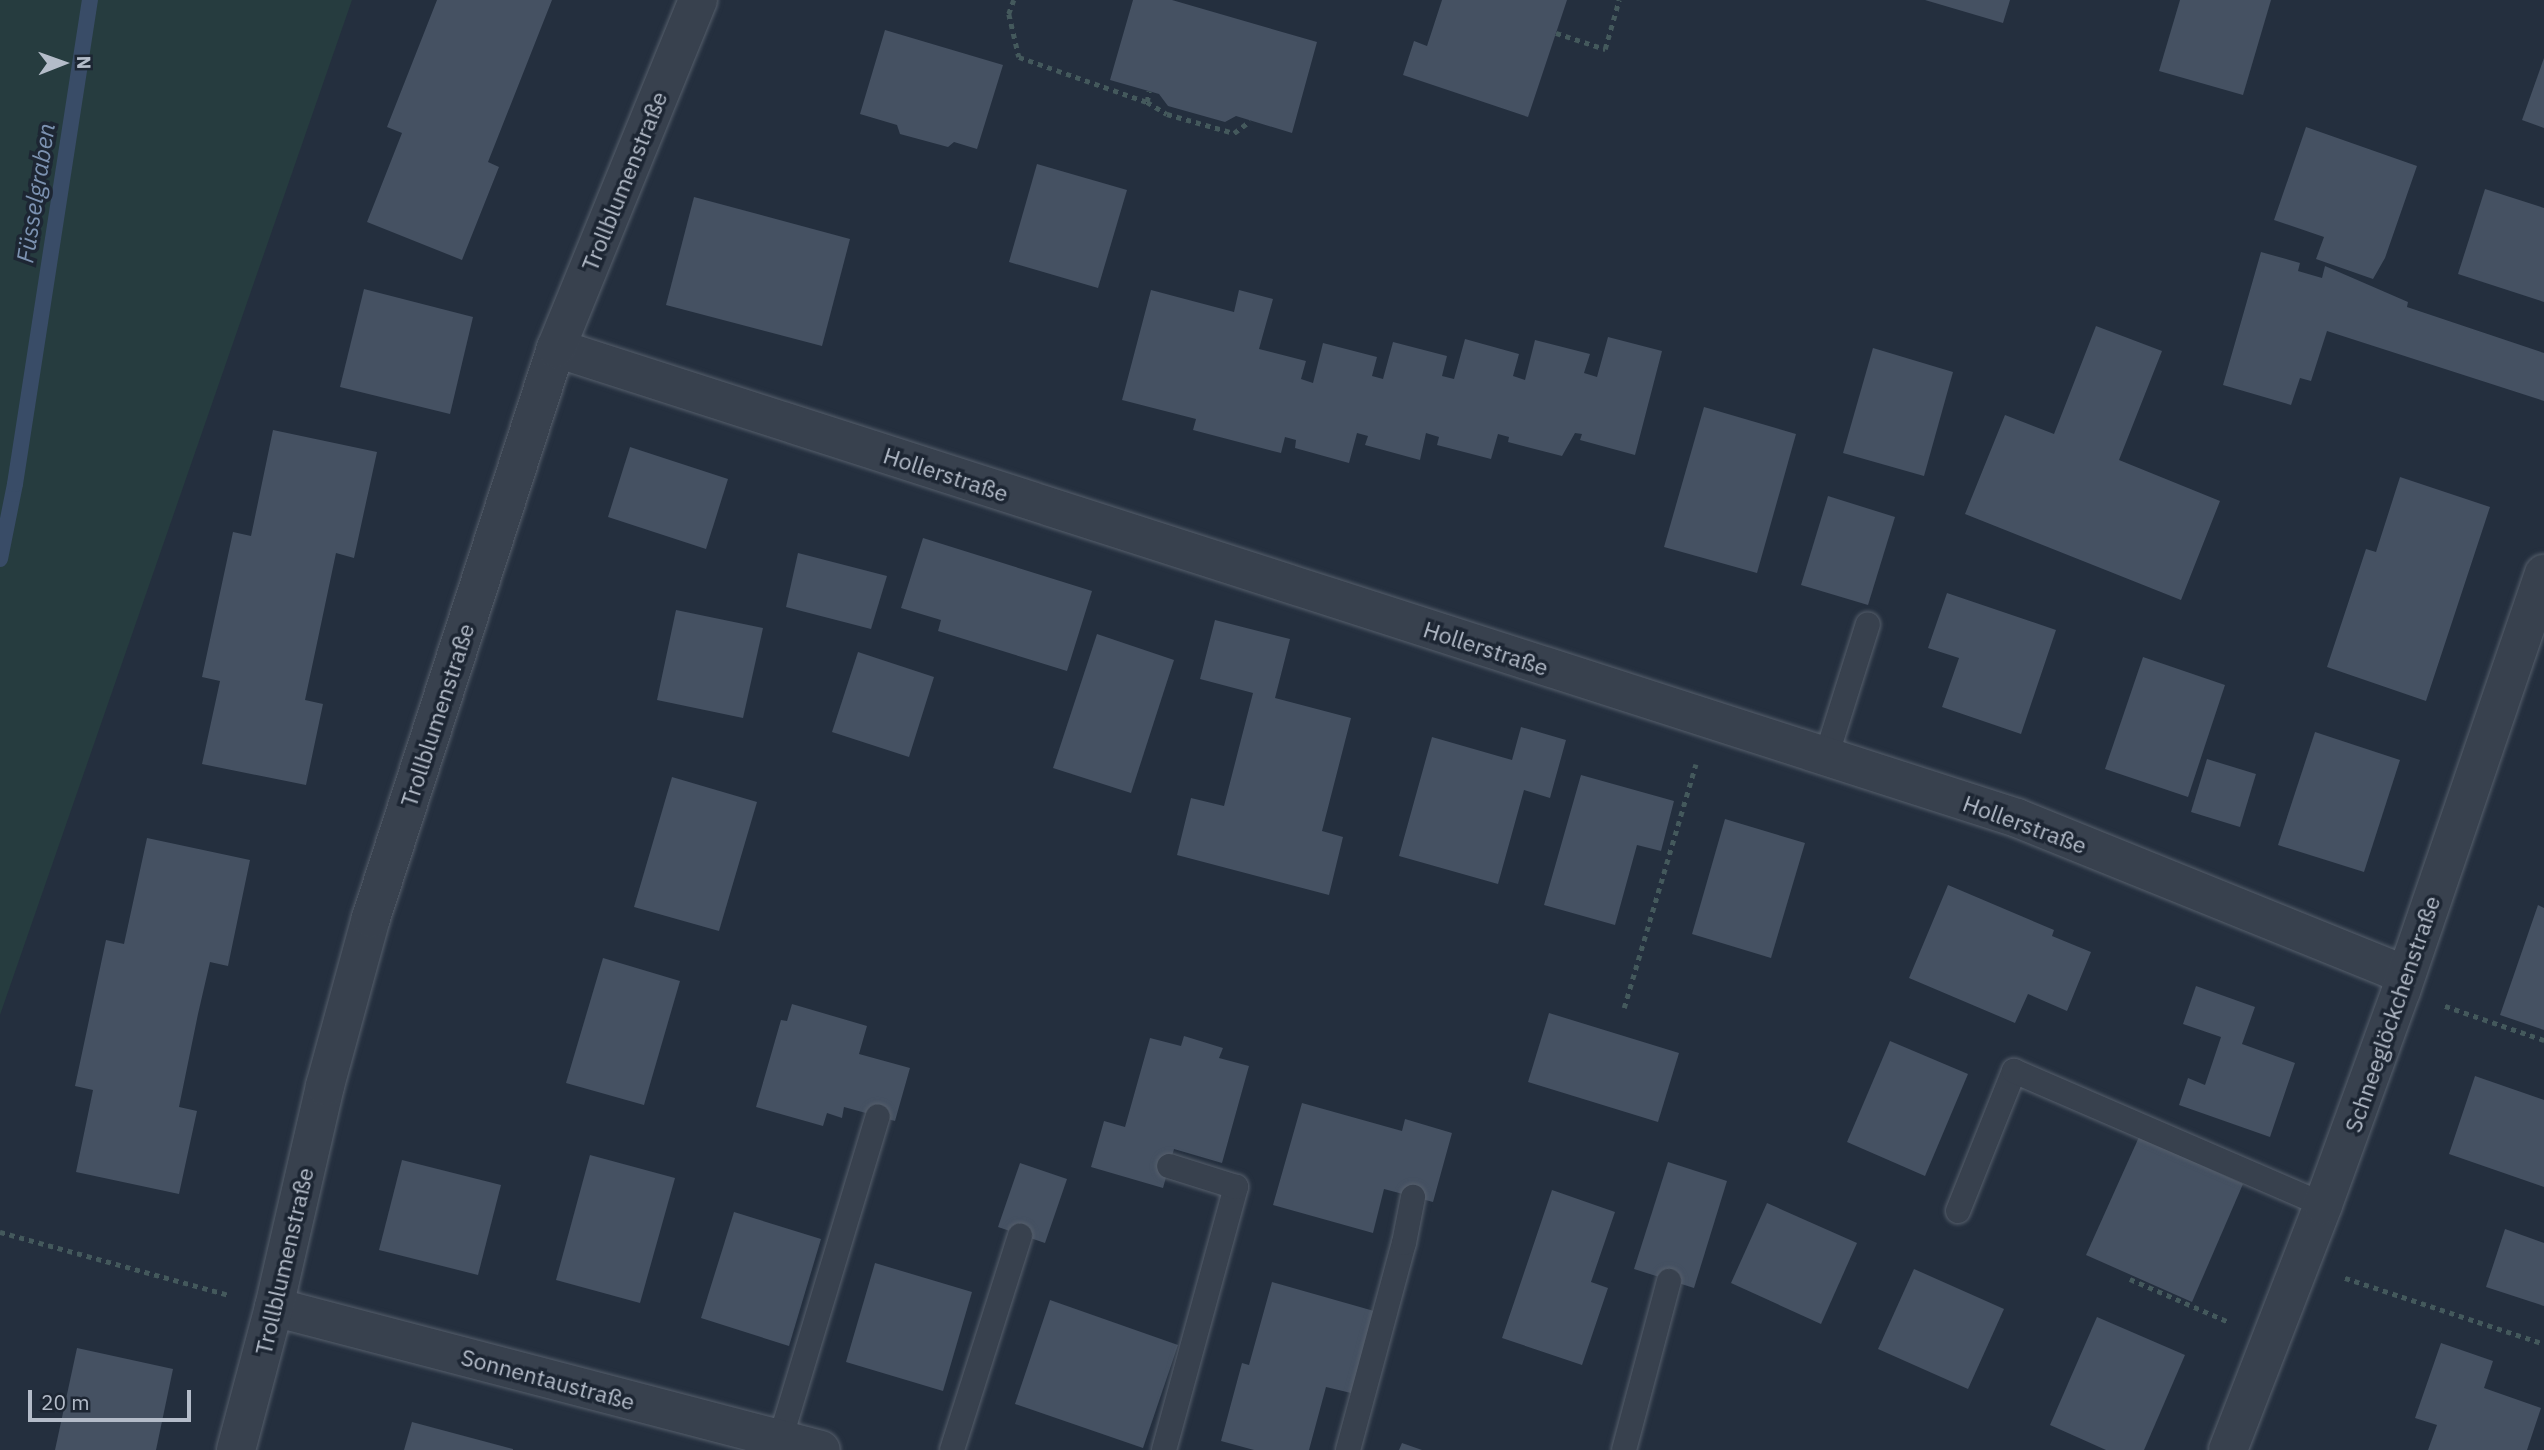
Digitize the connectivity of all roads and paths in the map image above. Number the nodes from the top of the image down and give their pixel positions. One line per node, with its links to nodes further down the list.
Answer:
1 (698, 0): 8 (street, Trollblumenstraße)
2 (1014, 0): 6 (path)
3 (1619, 0): 4 (path)
4 (1556, 33)
5 (1149, 91): 6 (path)
6 (1147, 102): 7 (path)
7 (1250, 121)
8 (556, 348): 11 (street, Hollerstraße); 27 (street, Trollblumenstraße)
9 (2544, 574): 13 (street, Schneeglöckchenstraße)
10 (1868, 624): 12 (lane)
11 (1709, 719): 12 (street, Hollerstraße); 14 (path)
12 (1826, 757): 13 (street, Hollerstraße)
13 (2404, 983): 15 (path); 19 (street, Schneeglöckchenstraße)
14 (1624, 1008)
15 (2544, 1040)
16 (878, 1116): 29 (lane)
17 (1169, 1166): 33 (lane)
18 (1413, 1196): 34 (lane)
19 (2323, 1205): 20 (lane); 23 (street, Schneeglöckchenstraße)
20 (1958, 1211)
21 (0, 1232): 27 (path)
22 (1020, 1235): 32 (lane)
23 (2301, 1264): 28 (path); 36 (street, Schneeglöckchenstraße)
24 (2130, 1279): 26 (path)
25 (1669, 1281): 35 (lane)
26 (2189, 1305)
27 (274, 1307): 29 (street, Sonnentaustraße); 30 (street, Trollblumenstraße)
28 (2544, 1344)
29 (757, 1440): 31 (street, Sonnentaustraße)
30 (236, 1450)
31 (821, 1450)
32 (952, 1450)
33 (1164, 1450)
34 (1348, 1450)
35 (1624, 1450)
36 (2228, 1450)

